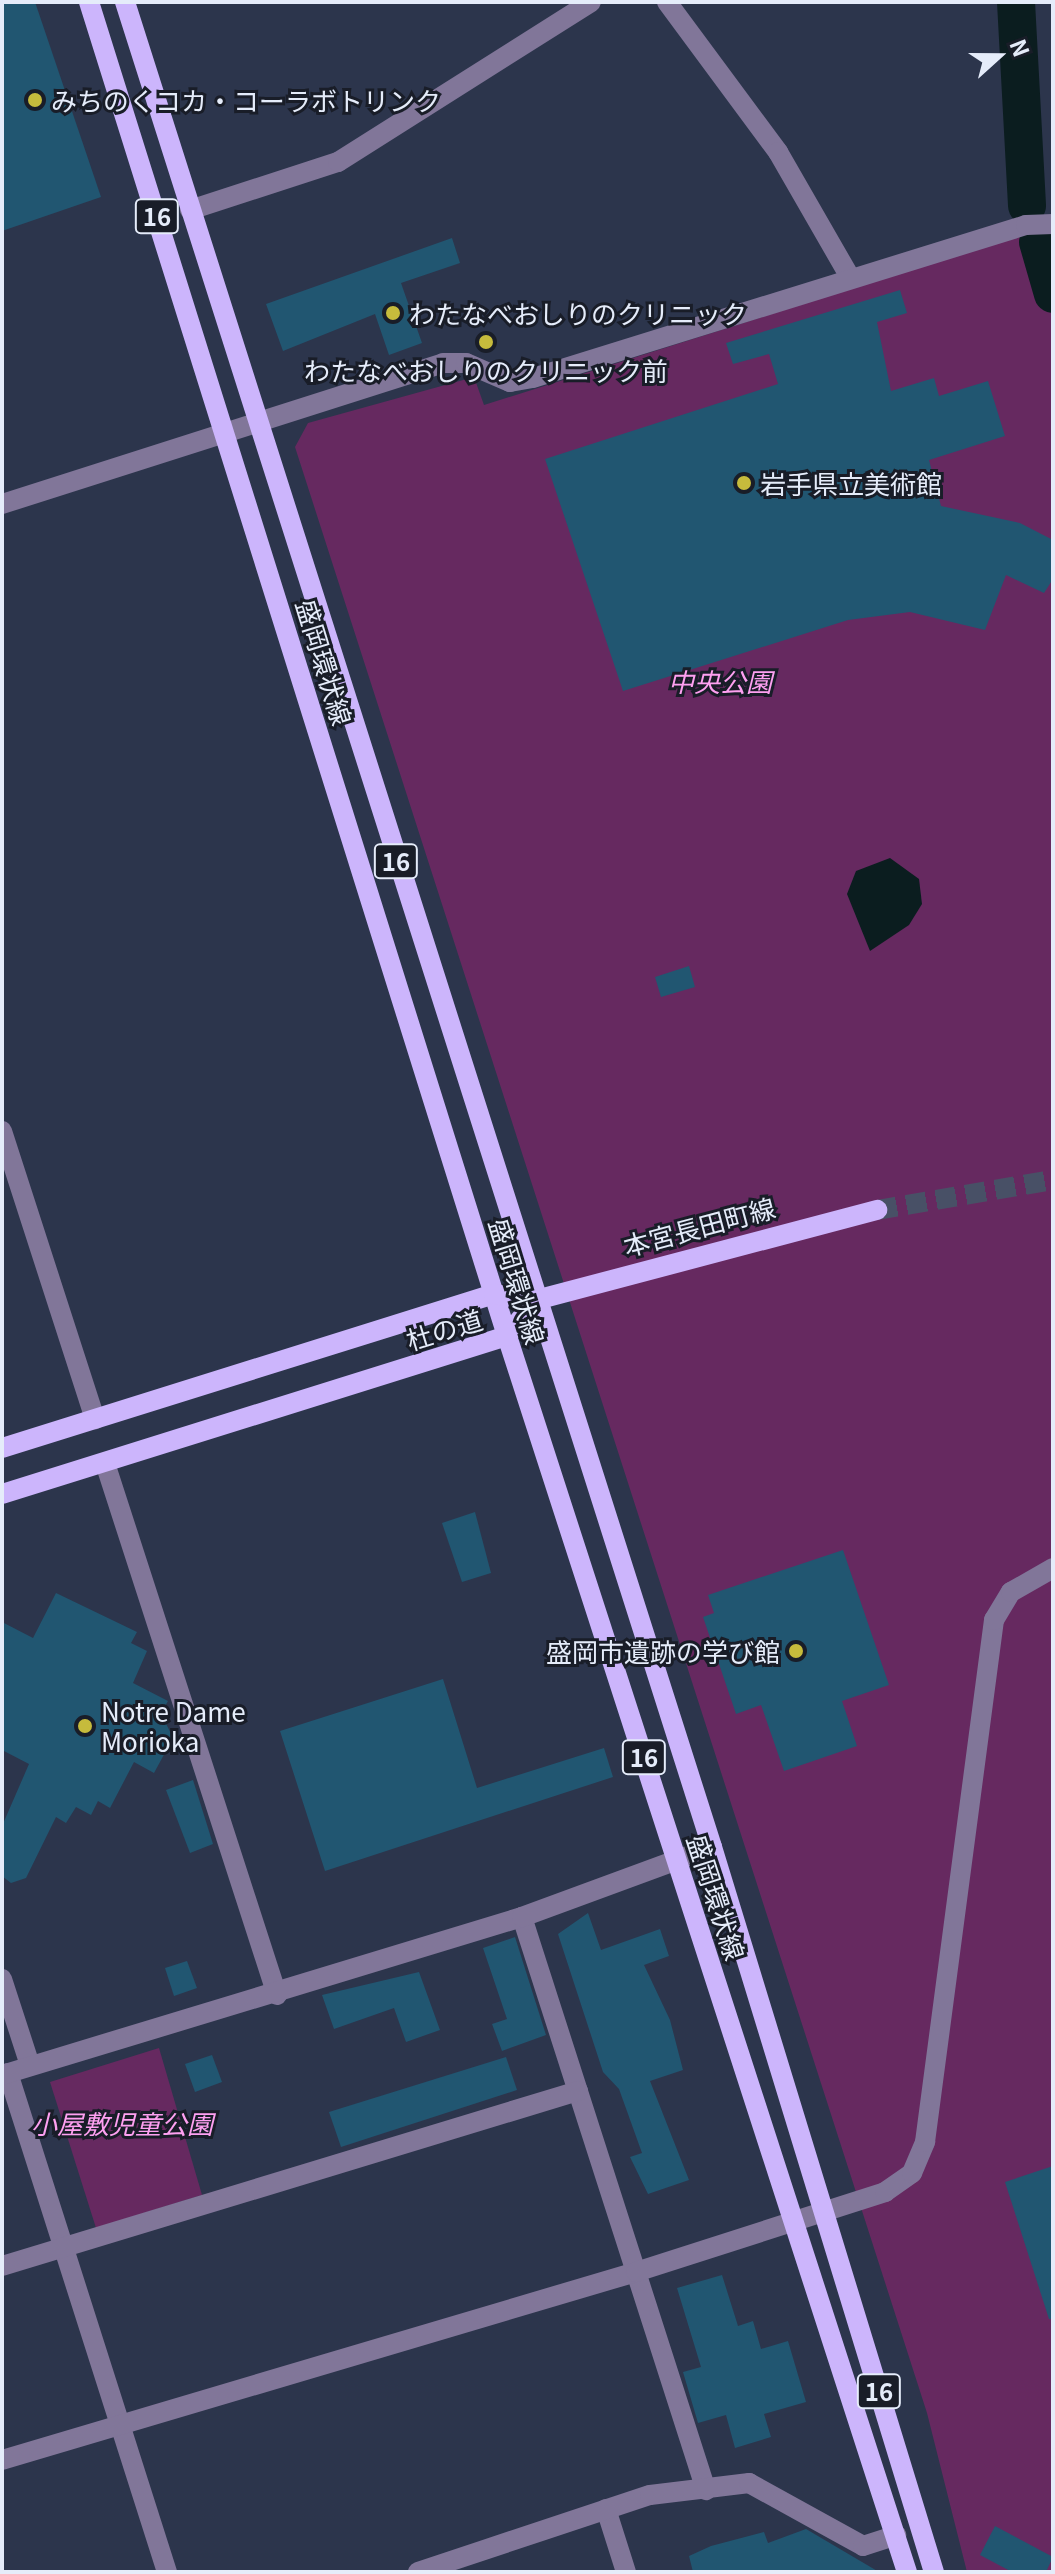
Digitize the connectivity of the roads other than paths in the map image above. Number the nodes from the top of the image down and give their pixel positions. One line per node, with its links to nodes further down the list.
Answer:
1 (89, 2): 9 (main road, 盛岡環状線 / 16)
2 (125, 2): 5 (main road, 盛岡環状線 / 16)
3 (591, 2): 5 (street)
4 (667, 2): 7 (street)
5 (190, 210): 8 (main road, 盛岡環状線 / 16)
6 (1053, 224): 7 (street)
7 (851, 279): 8 (street)
8 (256, 423): 9 (street); 14 (main road, 盛岡環状線 / 16)
9 (225, 429): 10 (street); 13 (main road, 盛岡環状線 / 16)
10 (2, 504)
11 (2, 1131): 16 (street)
12 (877, 1210): 14 (main road, 本宮長田町線)
13 (494, 1294): 14 (main road, 杜の道); 15 (main road, 盛岡環状線 / 16); 16 (main road, 杜の道)
14 (536, 1300): 15 (main road, 杜の道); 21 (main road, 盛岡環状線 / 16)
15 (507, 1336): 18 (main road, 杜の道); 22 (main road, 盛岡環状線 / 16)
16 (95, 1419): 17 (main road, 杜の道)
17 (2, 1448)
18 (105, 1463): 19 (main road, 杜の道); 25 (street)
19 (2, 1494)
20 (1053, 1568): 29 (street)
21 (712, 1847): 22 (street); 29 (main road, 盛岡環状線 / 16)
22 (677, 1859): 23 (street); 30 (main road, 盛岡環状線 / 16)
23 (522, 1917): 25 (street); 28 (street)
24 (2, 1979): 26 (street)
25 (277, 1995): 26 (street)
26 (30, 2065): 27 (street)
27 (5, 2074): 31 (street)
28 (578, 2091): 31 (street); 33 (street)
29 (824, 2210): 30 (street); 43 (main road, 盛岡環状線 / 16)
30 (797, 2218): 33 (street); 38 (main road, 盛岡環状線 / 16)
31 (63, 2246): 32 (street); 34 (street)
32 (2, 2266)
33 (636, 2272): 34 (street); 36 (street)
34 (121, 2423): 35 (street); 39 (street)
35 (2, 2460)
36 (706, 2490): 37 (street); 38 (street)
37 (606, 2509): 40 (street); 41 (street)
38 (896, 2535): 42 (main road, 盛岡環状線 / 16)
39 (167, 2572)
40 (421, 2572)
41 (626, 2572)
42 (907, 2572)
43 (934, 2572)

